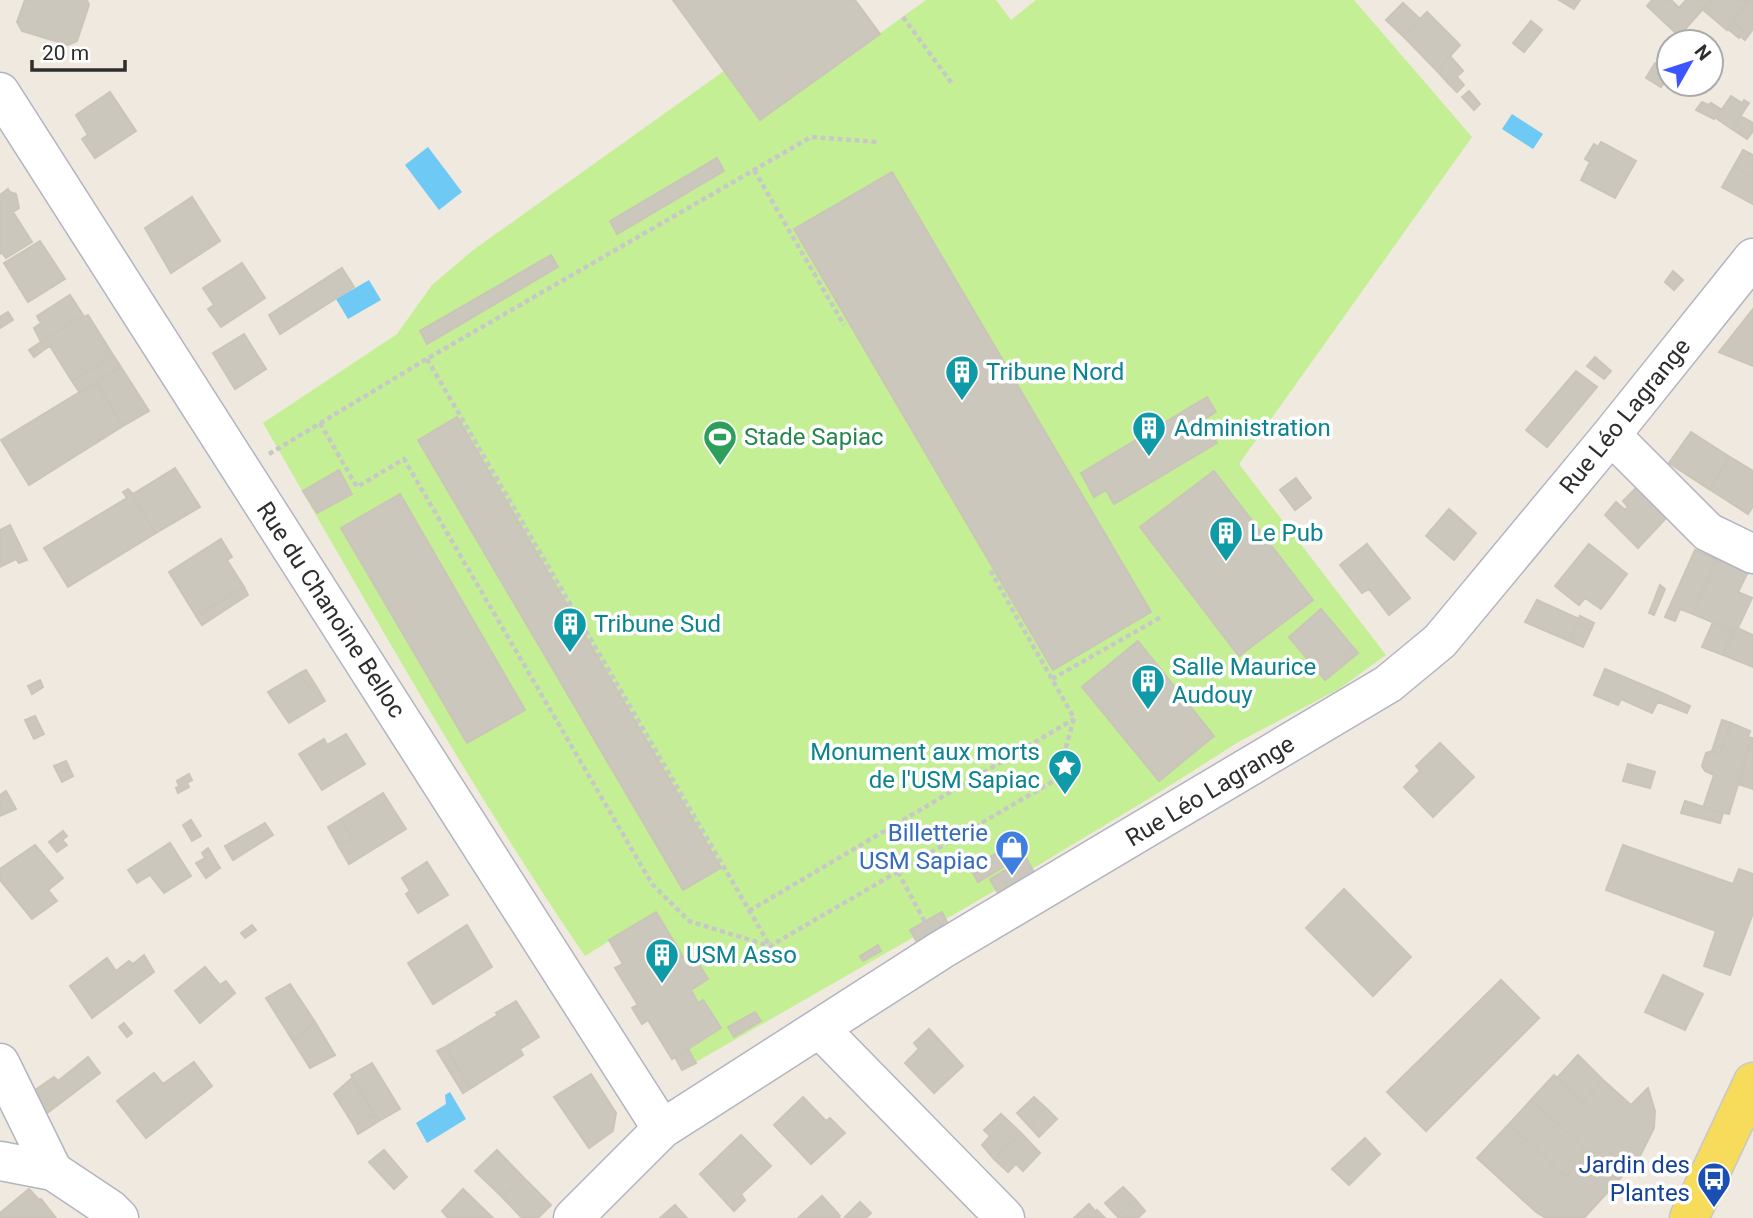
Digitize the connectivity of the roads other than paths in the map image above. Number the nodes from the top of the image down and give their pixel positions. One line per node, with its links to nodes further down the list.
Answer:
1 (0, 92): 8 (street, Rue du Chanoine Belloc)
2 (1753, 258): 3 (street, Rue Léo Lagrange)
3 (1611, 435): 4 (street); 5 (street, Rue Léo Lagrange)
4 (1753, 554)
5 (820, 1029): 8 (street, Rue Léo Lagrange); 11 (street)
6 (0, 1063): 10 (street)
7 (1753, 1082): 14 (main road)
8 (662, 1129): 13 (street, Rue Léo Lagrange)
9 (0, 1161): 10 (street)
10 (53, 1171): 12 (street)
11 (991, 1213)
12 (119, 1218)
13 (573, 1218)
14 (1689, 1218)

